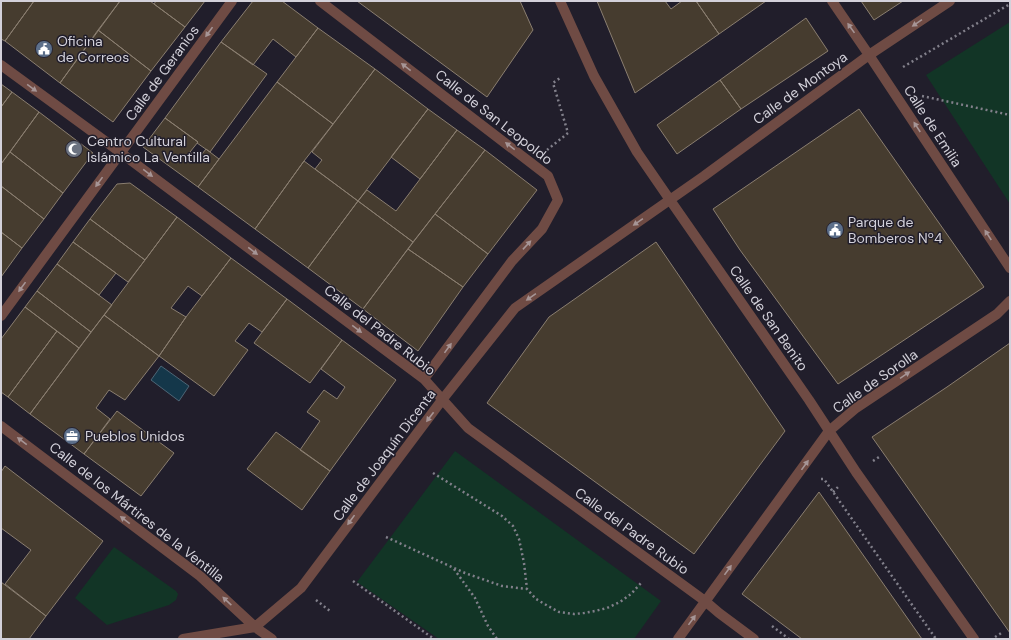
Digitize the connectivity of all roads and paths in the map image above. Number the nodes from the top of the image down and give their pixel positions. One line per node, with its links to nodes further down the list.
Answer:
1 (232, 1): 14 (street, Calle de Geranios, one-way to 14)
2 (320, 1): 19 (street, Calle de San Leopoldo, one-way to 2)
3 (560, 1): 15 (street, Calle de San Benito)
4 (832, 1): 7 (street, Calle de Emilia, one-way to 4)
5 (950, 1): 7 (street, Calle de Montoya, one-way to 7)
6 (1010, 4): 9 (path)
7 (869, 55): 15 (street, Calle de Montoya); 16 (street, Calle de Emilia, one-way to 7)
8 (1, 65): 14 (street, Calle del Padre Rubio, one-way to 14)
9 (900, 68)
10 (560, 78): 13 (path)
11 (923, 102): 12 (path)
12 (1010, 115)
13 (568, 133)
14 (121, 153): 18 (street, Calle de Geranios, one-way to 18); 19 (street, Calle del Padre Rubio, one-way to 19)
15 (670, 200): 20 (street, Calle de Joaquín Dicenta, one-way to 20); 22 (street, Calle de San Benito)
16 (1010, 268)
17 (1010, 301): 22 (street, Calle de Sorolla, one-way to 17)
18 (1, 316)
19 (424, 379): 20 (street, Calle del Padre Rubio)
20 (442, 400): 30 (street, Calle del Padre Rubio); 32 (street, Calle de Joaquín Dicenta, one-way to 32)
21 (1, 426): 32 (street, Calle de los Mártires de la Ventilla, one-way to 21)
22 (829, 431): 30 (street, Calle de Sorolla, one-way to 22); 43 (street, Calle de San Benito)
23 (433, 473): 29 (path)
24 (817, 485): 42 (path)
25 (386, 537): 26 (path)
26 (454, 569): 29 (path); 38 (path)
27 (353, 581): 37 (path)
28 (641, 583): 29 (path)
29 (527, 589)
30 (705, 601): 39 (street, Calle de Sorolla, one-way to 30); 40 (street, Calle del Padre Rubio)
31 (771, 625): 41 (path)
32 (255, 627): 35 (street); 36 (street, Calle de los Mártires de la Ventilla)
33 (1003, 632): 34 (path)
34 (994, 637)
35 (184, 639)
36 (272, 639)
37 (434, 639)
38 (497, 639)
39 (678, 639)
40 (754, 639)
41 (789, 639)
42 (936, 639)
43 (974, 639)

